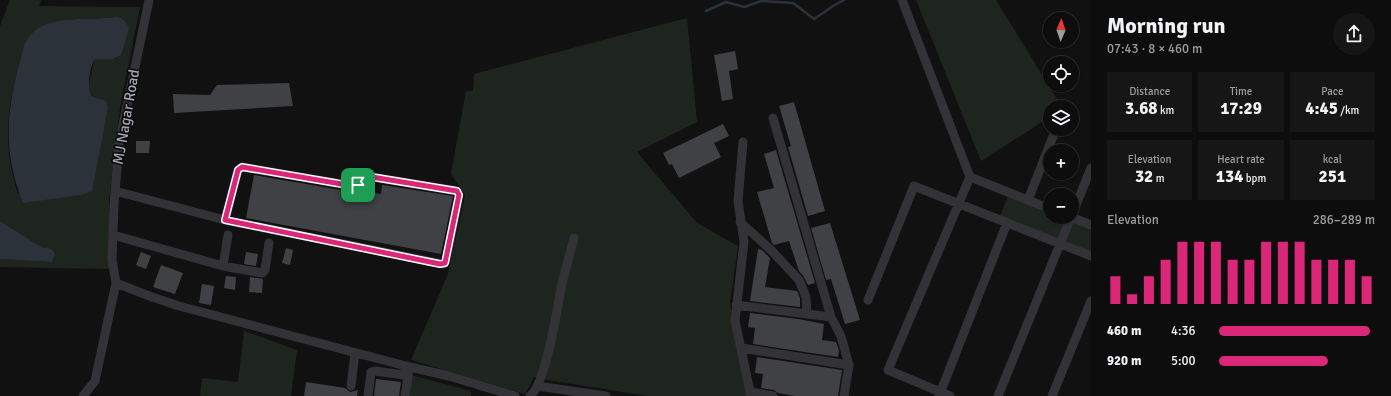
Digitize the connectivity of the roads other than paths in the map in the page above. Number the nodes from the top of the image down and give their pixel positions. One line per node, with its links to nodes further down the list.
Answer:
1 (149, 0): 8 (street, MJ Nagar Road)
2 (902, 0): 7 (street)
3 (773, 118): 31 (street)
4 (1053, 136): 10 (street)
5 (742, 142): 15 (street)
6 (1091, 168): 9 (street)
7 (970, 177): 10 (street); 11 (street)
8 (115, 191): 13 (street); 19 (street, MJ Nagar Road)
9 (1079, 197)
10 (1028, 200): 12 (street)
11 (959, 203): 16 (street); 27 (street); 39 (street)
12 (1043, 206)
13 (225, 220): 13 (street)
14 (1079, 220): 18 (street)
15 (740, 222): 29 (street); 30 (street)
16 (1007, 223): 23 (street); 39 (street)
17 (1068, 224): 23 (street)
18 (1091, 225)
19 (113, 235): 25 (street); 26 (street, MJ Nagar Road)
20 (228, 235): 25 (street)
21 (574, 238): 37 (street)
22 (269, 243): 25 (street)
23 (1060, 244): 24 (street); 49 (street)
24 (1091, 256)
25 (223, 266)
26 (116, 283): 33 (street); 40 (street)
27 (868, 300)
28 (1091, 301): 50 (street)
29 (736, 305): 30 (street); 32 (street)
30 (807, 314): 31 (street)
31 (831, 317): 34 (street)
32 (741, 348): 34 (street); 38 (street)
33 (355, 353): 35 (street); 36 (street)
34 (849, 365): 47 (street)
35 (407, 371): 41 (street); 42 (street); 43 (street)
36 (351, 386)
37 (537, 386): 44 (street); 45 (street)
38 (751, 394): 46 (street)
39 (940, 394): 48 (street)
40 (83, 396)
41 (368, 396)
42 (406, 396)
43 (515, 396)
44 (530, 396)
45 (606, 396)
46 (773, 396)
47 (844, 396)
48 (950, 396)
49 (998, 396)
50 (1052, 396)

